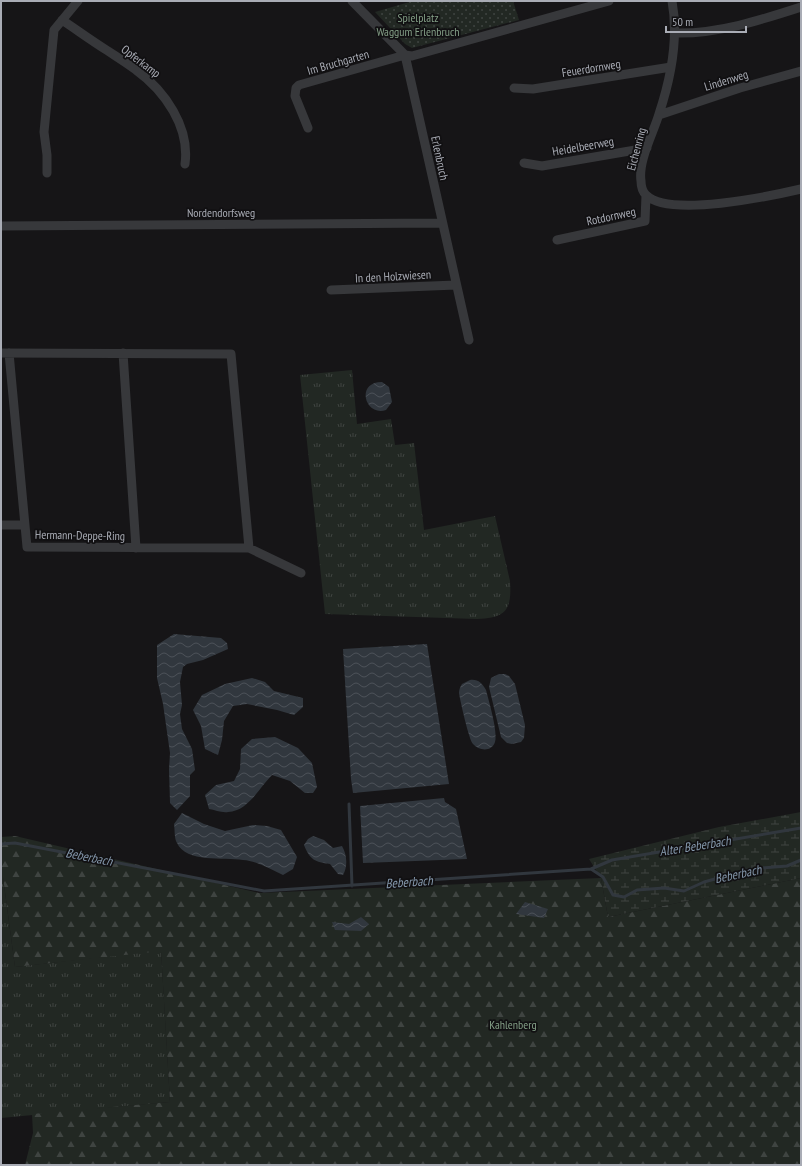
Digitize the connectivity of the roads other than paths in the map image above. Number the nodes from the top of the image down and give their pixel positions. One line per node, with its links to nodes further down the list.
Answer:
1 (78, 1): 6 (street)
2 (352, 1): 8 (street)
3 (609, 1): 8 (street)
4 (672, 1): 7 (street, Eichenring)
5 (801, 7): 7 (street)
6 (62, 20): 16 (street, Opferkamp); 17 (street)
7 (675, 32): 9 (street, Eichenring)
8 (405, 55): 13 (street, Im Bruchgarten); 20 (street, Erlenbruch)
9 (671, 67): 11 (street, Feuerdornweg); 12 (street, Eichenring)
10 (801, 71): 12 (street, Lindenweg)
11 (514, 88)
12 (659, 115): 14 (street, Eichenring)
13 (308, 128)
14 (647, 148): 15 (street, Heidelbeerweg); 19 (street, Eichenring)
15 (524, 163)
16 (185, 164)
17 (47, 173)
18 (801, 189): 19 (street)
19 (646, 195): 22 (street, Rotdornweg)
20 (442, 223): 21 (street, Nordendorfsweg); 23 (street, Erlenbruch)
21 (1, 226)
22 (557, 240)
23 (456, 285): 24 (street, In den Holzwiesen); 25 (street, Erlenbruch)
24 (331, 290)
25 (469, 340)
26 (5, 353): 27 (street, Hermann-Deppe-Ring); 29 (street, Hermann-Deppe-Ring)
27 (123, 353): 30 (street, Hermann-Deppe-Ring); 31 (street, Hermann-Deppe-Ring)
28 (1, 524): 29 (street)
29 (25, 525): 30 (street, Hermann-Deppe-Ring)
30 (136, 548): 31 (street, Hermann-Deppe-Ring)
31 (249, 548): 32 (street, Hermann-Deppe-Ring)
32 (301, 573)

